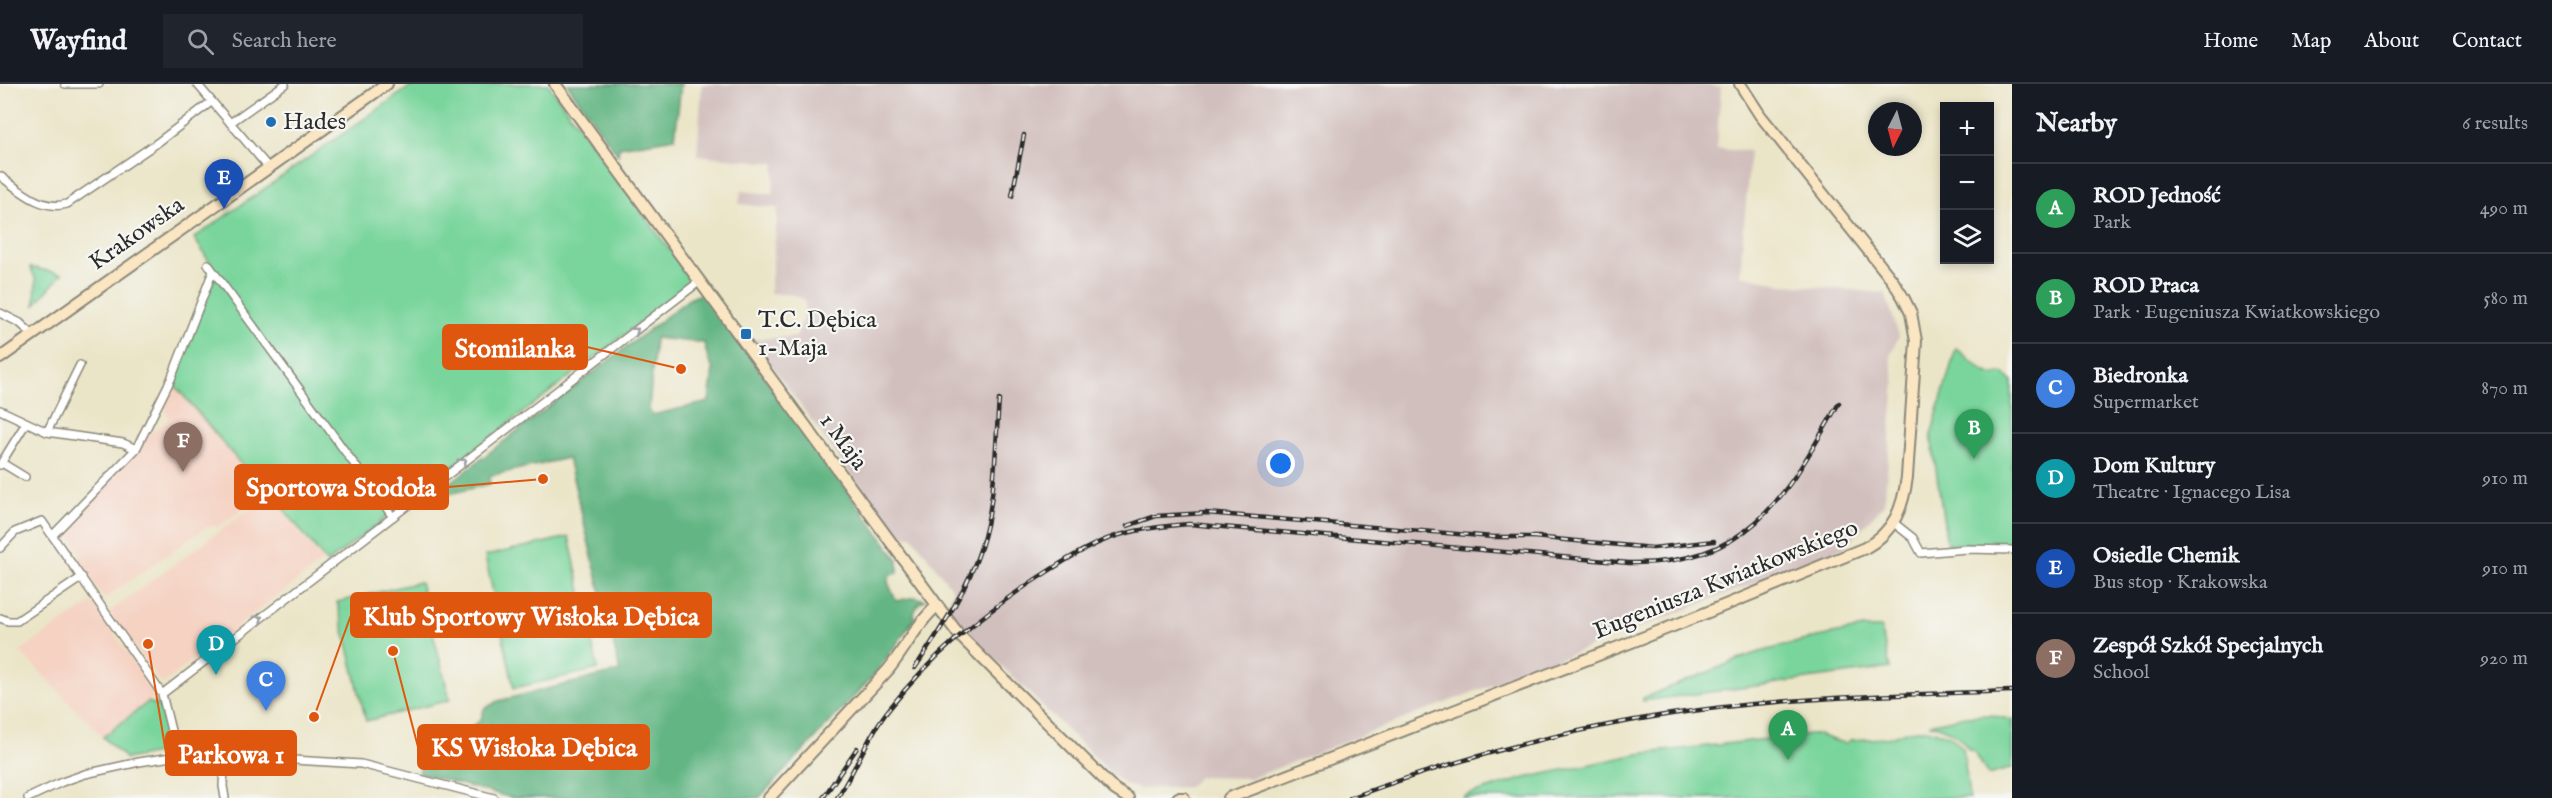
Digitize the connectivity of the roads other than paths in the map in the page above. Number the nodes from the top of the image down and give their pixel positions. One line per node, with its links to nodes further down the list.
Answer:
1 (65, 84): 2 (street)
2 (99, 84)
3 (197, 84): 8 (street)
4 (285, 84): 9 (street)
5 (387, 84): 10 (street, Krakowska)
6 (555, 84): 14 (street, 1 Maja)
7 (1740, 84): 26 (street, Eugeniusza Kwiatkowskiego)
8 (211, 102): 9 (street); 11 (street)
9 (230, 123): 10 (street)
10 (268, 167): 16 (street, Krakowska)
11 (0, 176)
12 (208, 264): 13 (street)
13 (213, 271): 22 (street); 25 (street)
14 (700, 281): 25 (street, one-way to 14); 31 (street, 1 Maja)
15 (0, 314): 16 (street)
16 (32, 334): 17 (street, Krakowska)
17 (0, 358)
18 (80, 365): 21 (street)
19 (0, 410): 20 (street)
20 (26, 423): 21 (street); 23 (street)
21 (47, 432): 22 (street)
22 (136, 449): 27 (street)
23 (1, 464): 24 (street)
24 (25, 477)
25 (393, 517): 33 (street, one-way to 25)
26 (1894, 523): 29 (street); 36 (street, Eugeniusza Kwiatkowskiego)
27 (53, 535): 28 (street); 30 (street)
28 (0, 548)
29 (2012, 550)
30 (82, 577): 32 (street); 33 (street)
31 (937, 606): 40 (street); 41 (street, 1 Maja)
32 (0, 618)
33 (162, 694): 34 (street)
34 (177, 755): 35 (street); 37 (street)
35 (225, 755): 38 (street); 39 (street)
36 (1232, 796): 44 (street, Eugeniusza Kwiatkowskiego)
37 (28, 798)
38 (225, 798)
39 (494, 798)
40 (769, 798)
41 (1128, 798)
42 (1178, 798): 43 (street)
43 (1184, 798)
44 (1221, 798)

